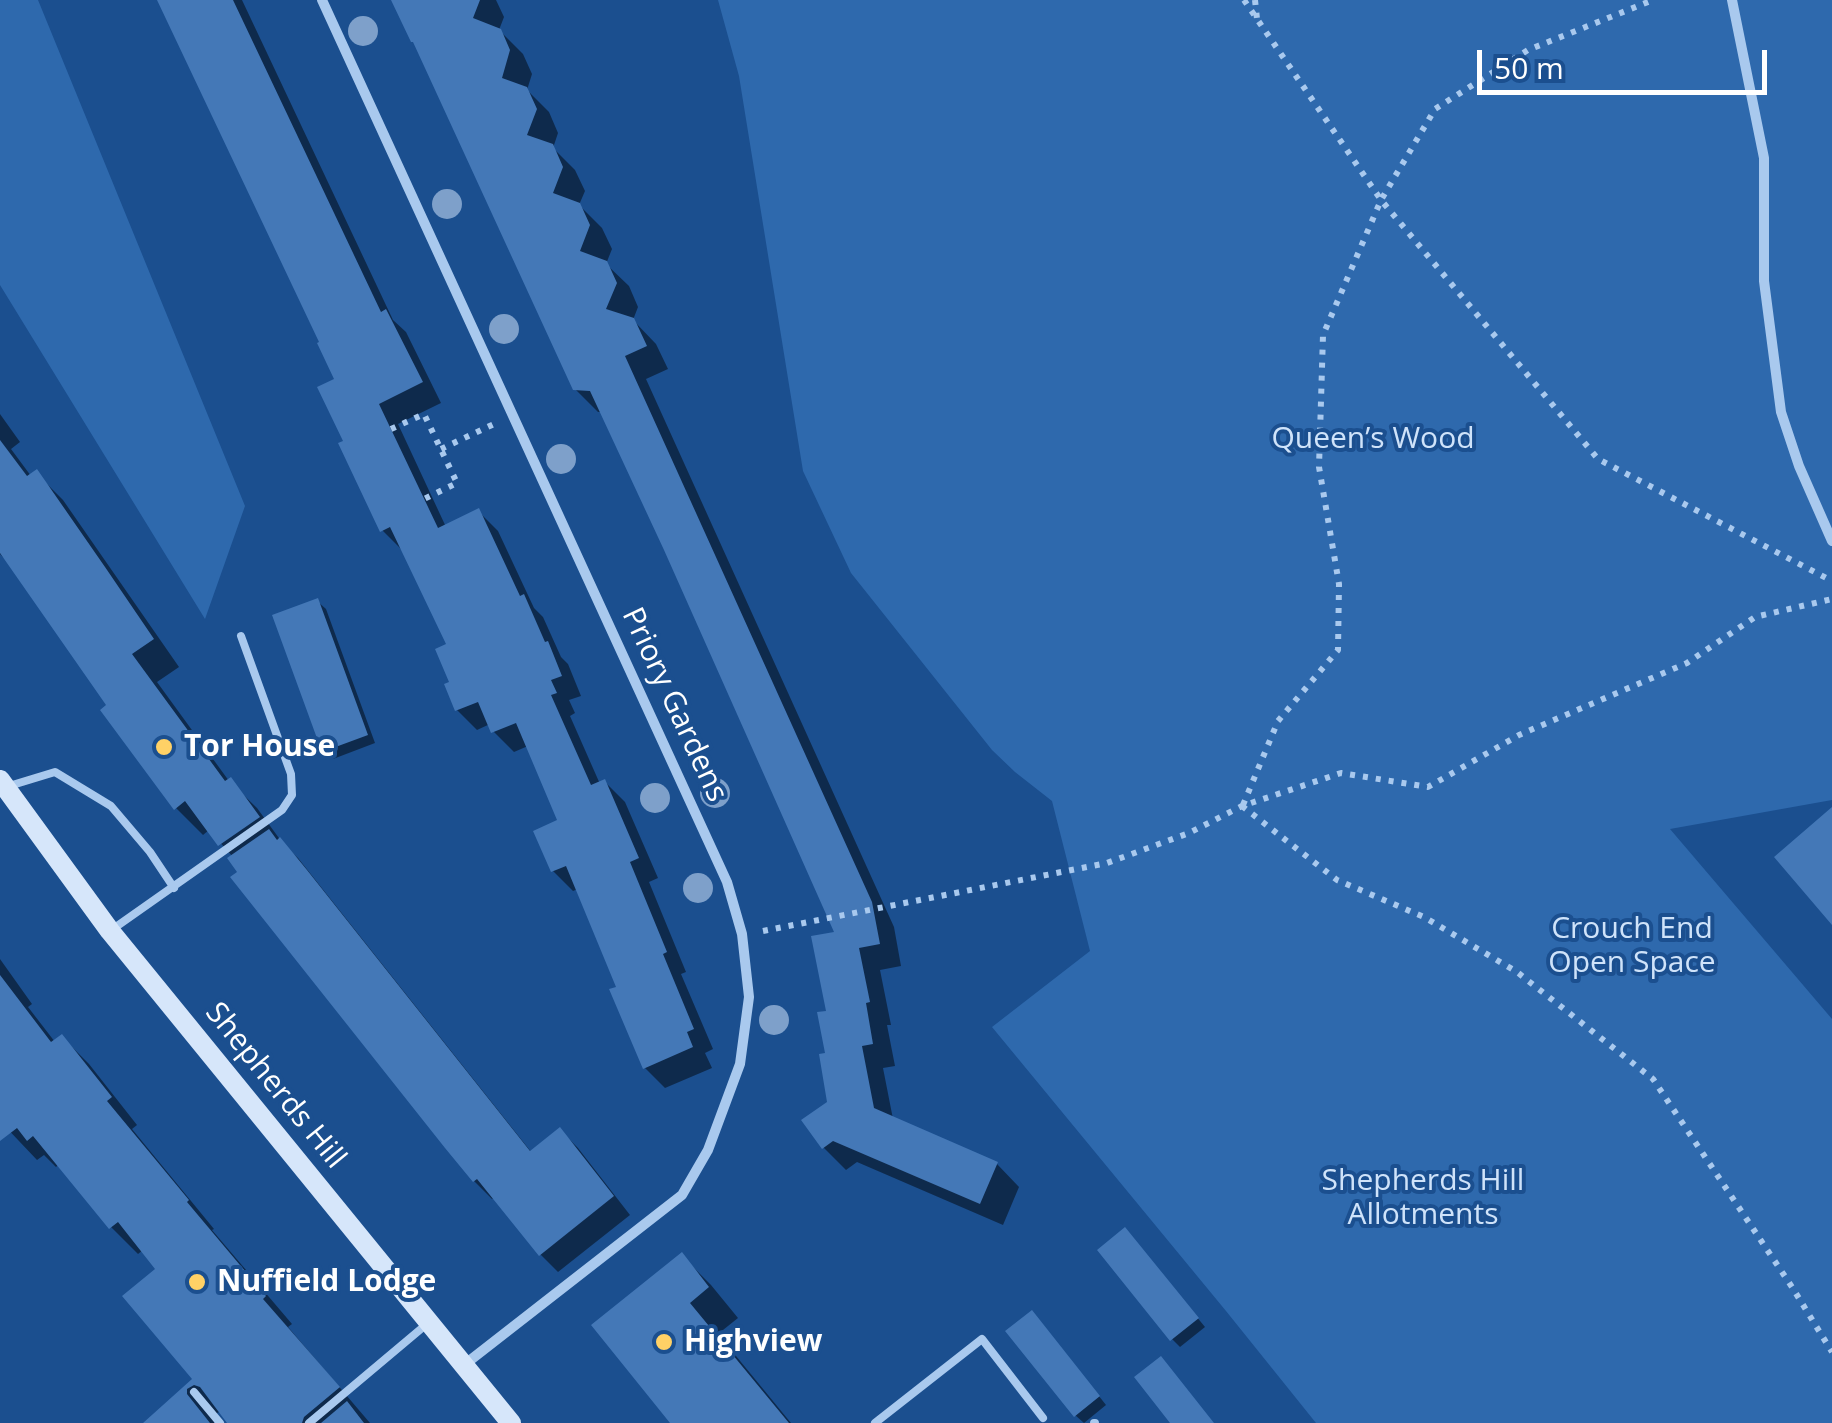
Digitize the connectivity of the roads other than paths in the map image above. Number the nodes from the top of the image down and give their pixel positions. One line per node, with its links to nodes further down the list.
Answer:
1 (322, 0): 9 (street, Priory Gardens)
2 (1732, 0): 3 (street)
3 (1832, 540)
4 (241, 636): 6 (lane)
5 (2, 784): 6 (lane); 7 (street, Shepherds Hill)
6 (174, 888): 7 (lane)
7 (110, 931): 8 (street, Shepherds Hill)
8 (428, 1323): 9 (street, Shepherds Hill); 13 (lane)
9 (464, 1364): 14 (street, Shepherds Hill)
10 (194, 1392): 12 (lane)
11 (1044, 1418): 15 (lane)
12 (220, 1423)
13 (310, 1423)
14 (510, 1423)
15 (875, 1423)

